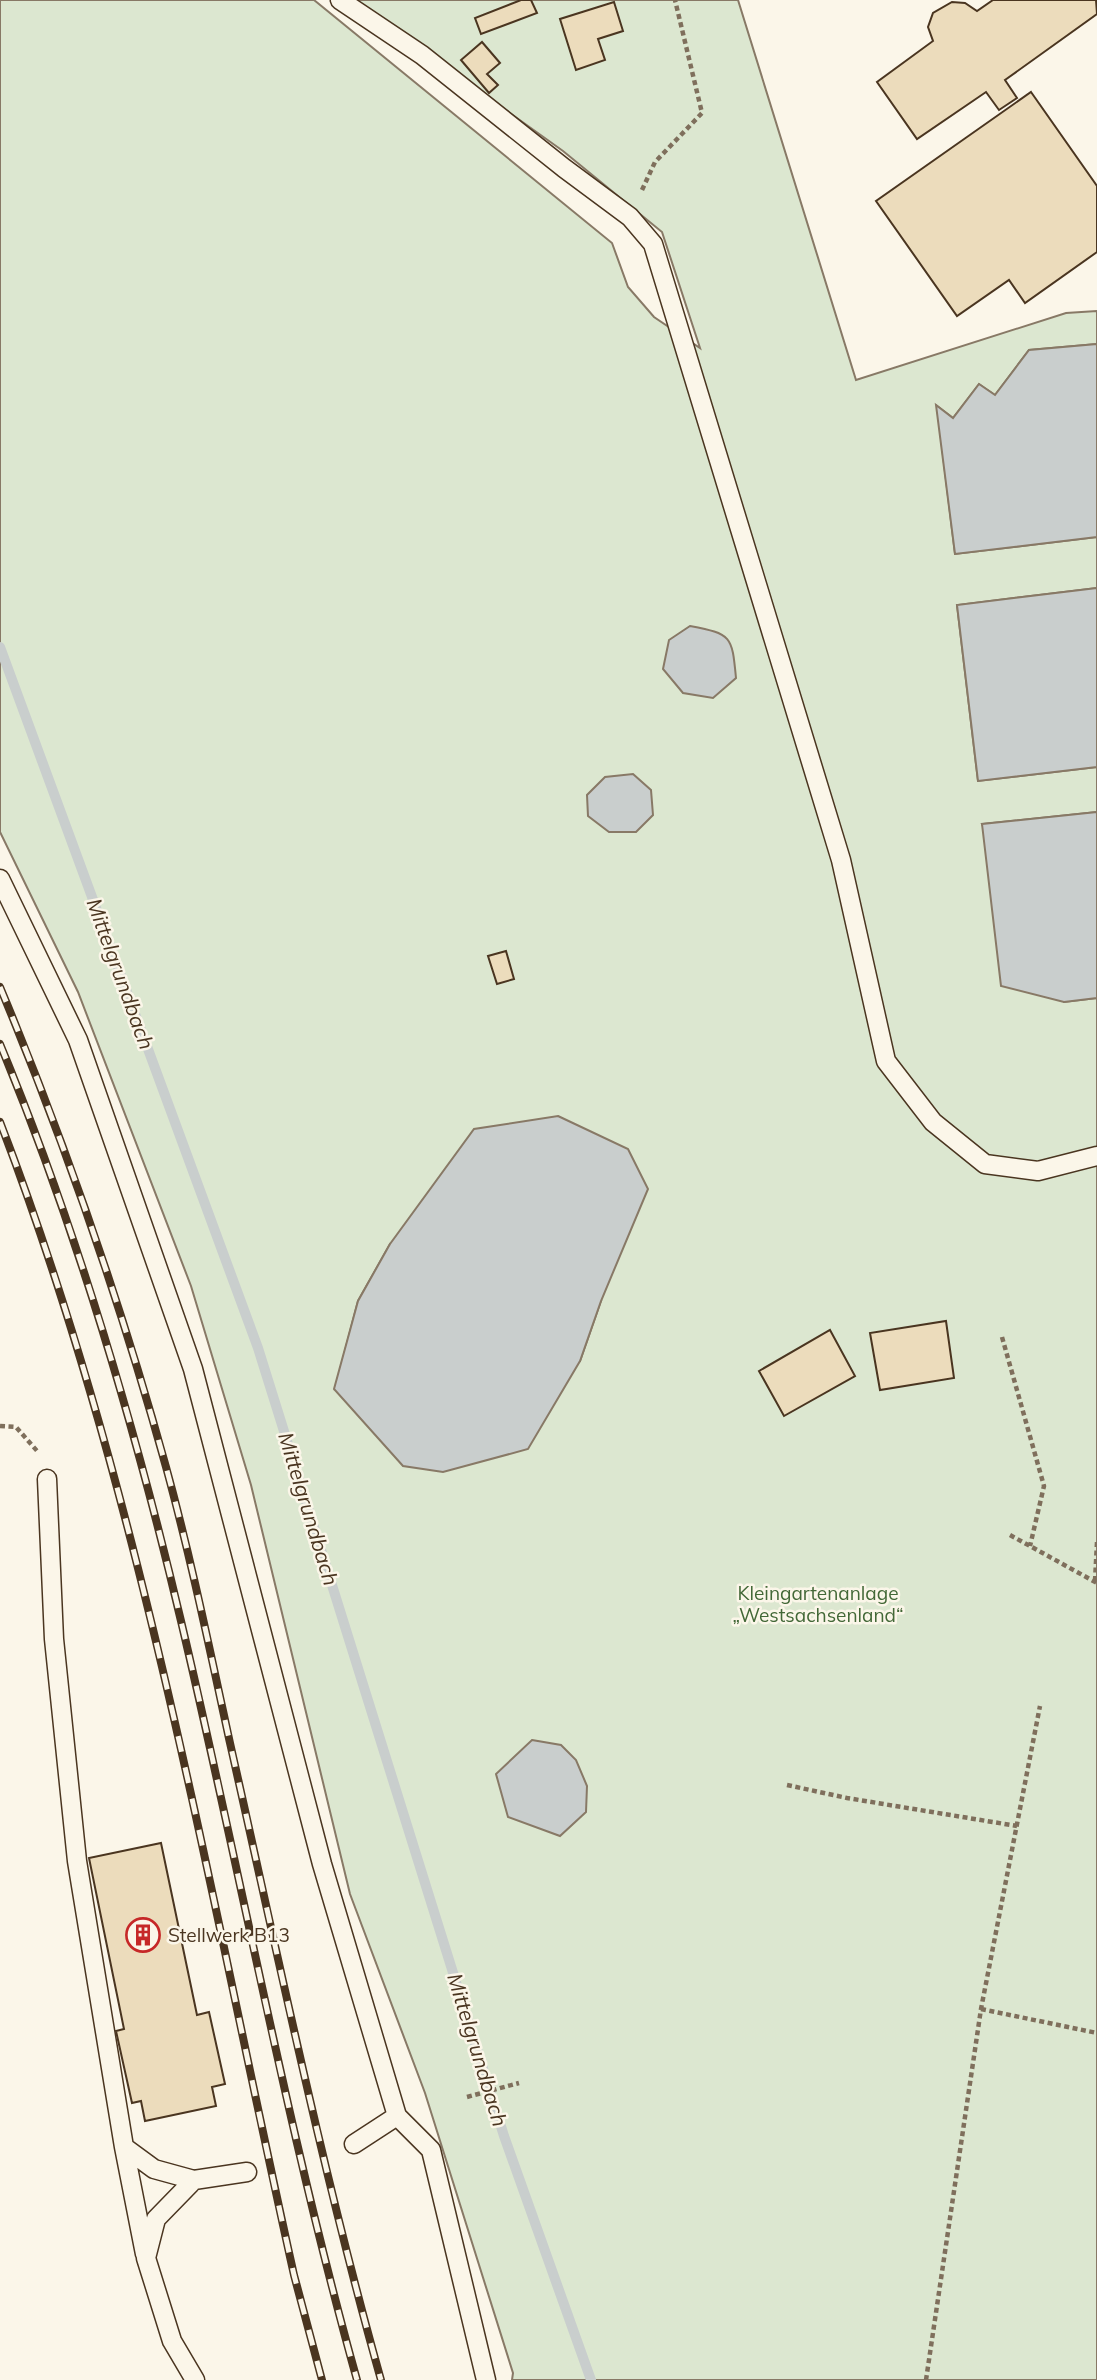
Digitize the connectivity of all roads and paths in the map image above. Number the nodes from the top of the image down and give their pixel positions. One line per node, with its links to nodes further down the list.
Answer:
1 (340, 0): 3 (lane)
2 (675, 0): 3 (path)
3 (630, 217): 5 (lane)
4 (0, 879): 20 (lane)
5 (1097, 1156)
6 (1002, 1337): 11 (path)
7 (0, 1426): 8 (path)
8 (47, 1479): 22 (lane)
9 (1010, 1535): 11 (path)
10 (1097, 1542): 12 (path)
11 (1030, 1546): 12 (path)
12 (1096, 1582)
13 (1040, 1706): 15 (path)
14 (787, 1785): 15 (path)
15 (1017, 1826): 16 (path)
16 (981, 2009): 17 (path); 28 (path)
17 (1097, 2033)
18 (519, 2083): 19 (path)
19 (467, 2097)
20 (397, 2116): 21 (lane); 26 (lane)
21 (354, 2144)
22 (124, 2147): 24 (lane); 25 (lane)
23 (247, 2172): 24 (lane)
24 (194, 2180): 25 (lane)
25 (146, 2258): 27 (lane)
26 (484, 2379)
27 (195, 2380)
28 (926, 2380)

